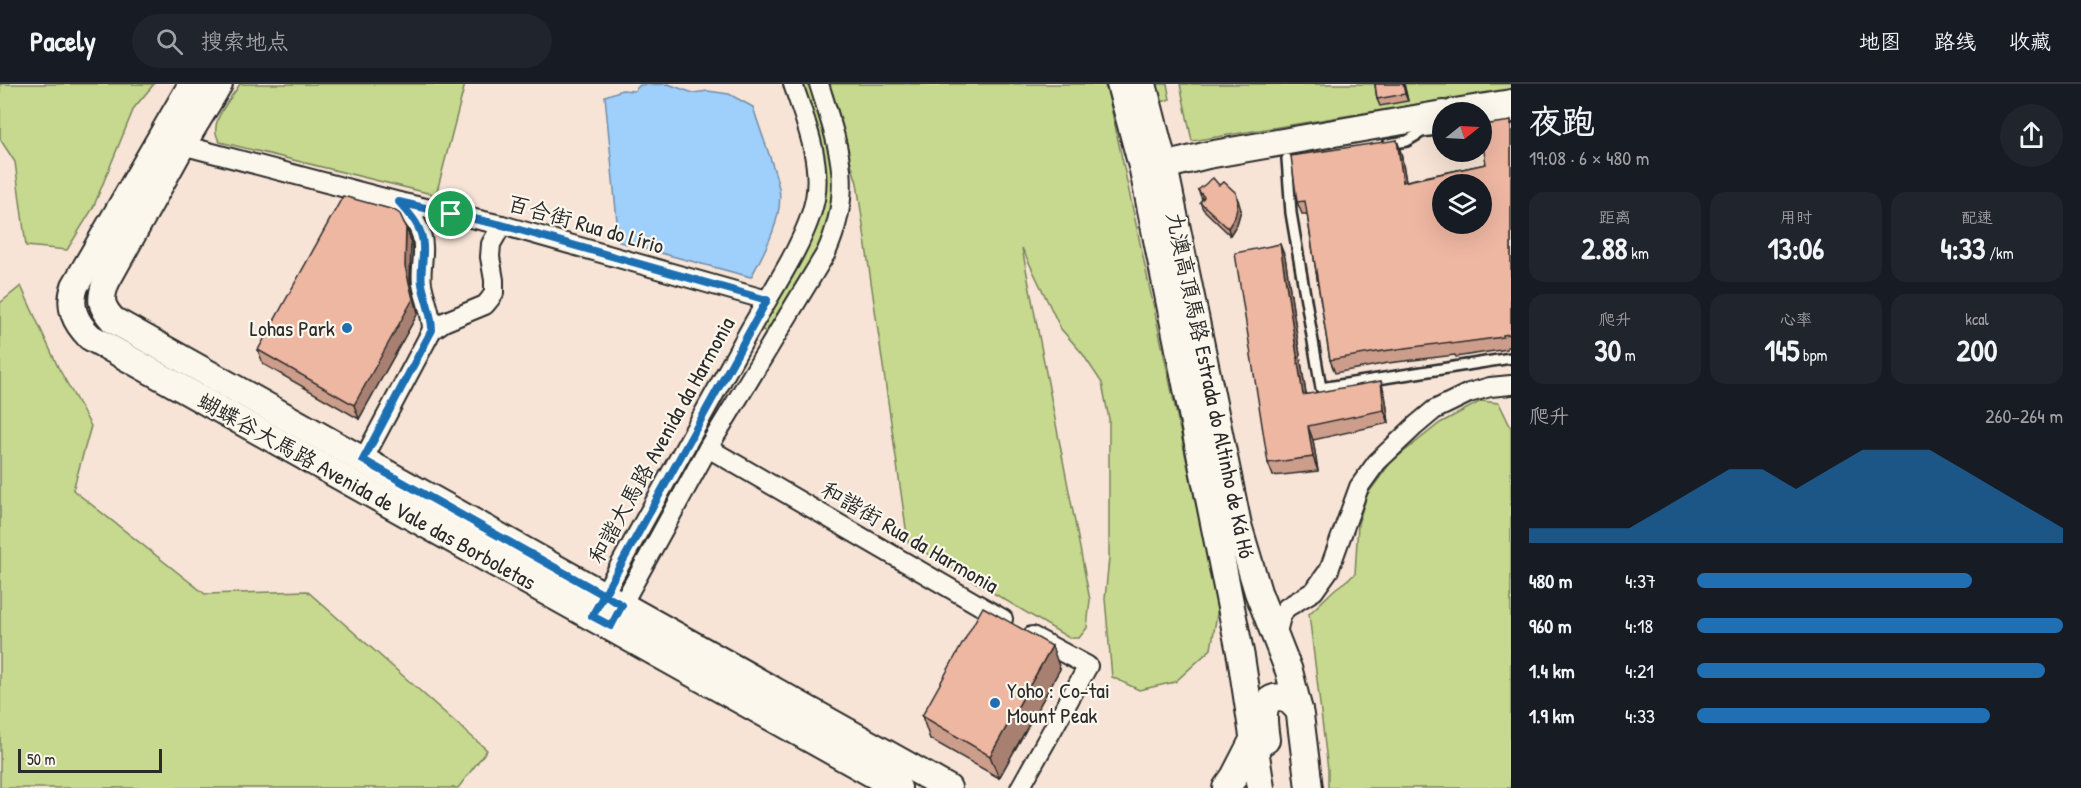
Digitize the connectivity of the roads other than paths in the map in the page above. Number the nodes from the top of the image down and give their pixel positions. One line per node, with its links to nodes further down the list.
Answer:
1 (192, 84): 27 (street, 蝴蝶谷大馬路 Avenida de Vale das Borboletas)
2 (219, 84): 13 (street, 蝴蝶谷大馬路 Avenida de Vale das Borboletas)
3 (793, 84): 19 (street, 和諧大馬路 Avenida da Harmonia)
4 (819, 84): 25 (street, 和諧大馬路 Avenida da Harmonia)
5 (1120, 84): 30 (street, 九澳高頂馬路 Estrada do Altinho de Ká Hó)
6 (1143, 84): 16 (street, 九澳高頂馬路 Estrada do Altinho de Ká Hó)
7 (1511, 103): 8 (street)
8 (1492, 106)
9 (1432, 117): 15 (street)
10 (1511, 118): 11 (lane)
11 (1492, 121)
12 (1432, 131): 14 (lane)
13 (182, 145): 17 (street, 百合街 Rua do Lírio); 26 (street, 蝴蝶谷大馬路 Avenida de Vale das Borboletas)
14 (1374, 146)
15 (1290, 153): 16 (street); 21 (lane)
16 (1164, 166): 28 (street, 九澳高頂馬路 Estrada do Altinho de Ká Hó)
17 (399, 202): 18 (street, 百合街 Rua do Lírio); 20 (street)
18 (502, 225): 19 (street, 百合街 Rua do Lírio); 20 (street)
19 (767, 300): 27 (street, 和諧大馬路 Avenida da Harmonia)
20 (432, 330): 26 (street)
21 (1511, 358)
22 (1511, 385): 23 (street)
23 (1490, 387): 24 (lane); 28 (street)
24 (1511, 397)
25 (708, 448): 27 (street, 和諧大馬路 Avenida da Harmonia); 33 (street, 和諧街 Rua da Harmonia)
26 (363, 460): 27 (street, 蝴蝶谷大馬路 Avenida de Vale das Borboletas)
27 (607, 610): 31 (street, 蝴蝶谷大馬路 Avenida de Vale das Borboletas); 32 (street, 蝴蝶谷大馬路 Avenida de Vale das Borboletas)
28 (1276, 636): 29 (street, 九澳高頂馬路 Estrada do Altinho de Ká Hó)
29 (1299, 710): 36 (street); 37 (street, 九澳高頂馬路 Estrada do Altinho de Ká Hó)
30 (1253, 740): 34 (street); 35 (street, 九澳高頂馬路 Estrada do Altinho de Ká Hó)
31 (898, 788)
32 (948, 788)
33 (1020, 788)
34 (1226, 788)
35 (1261, 788)
36 (1273, 788)
37 (1309, 788)

